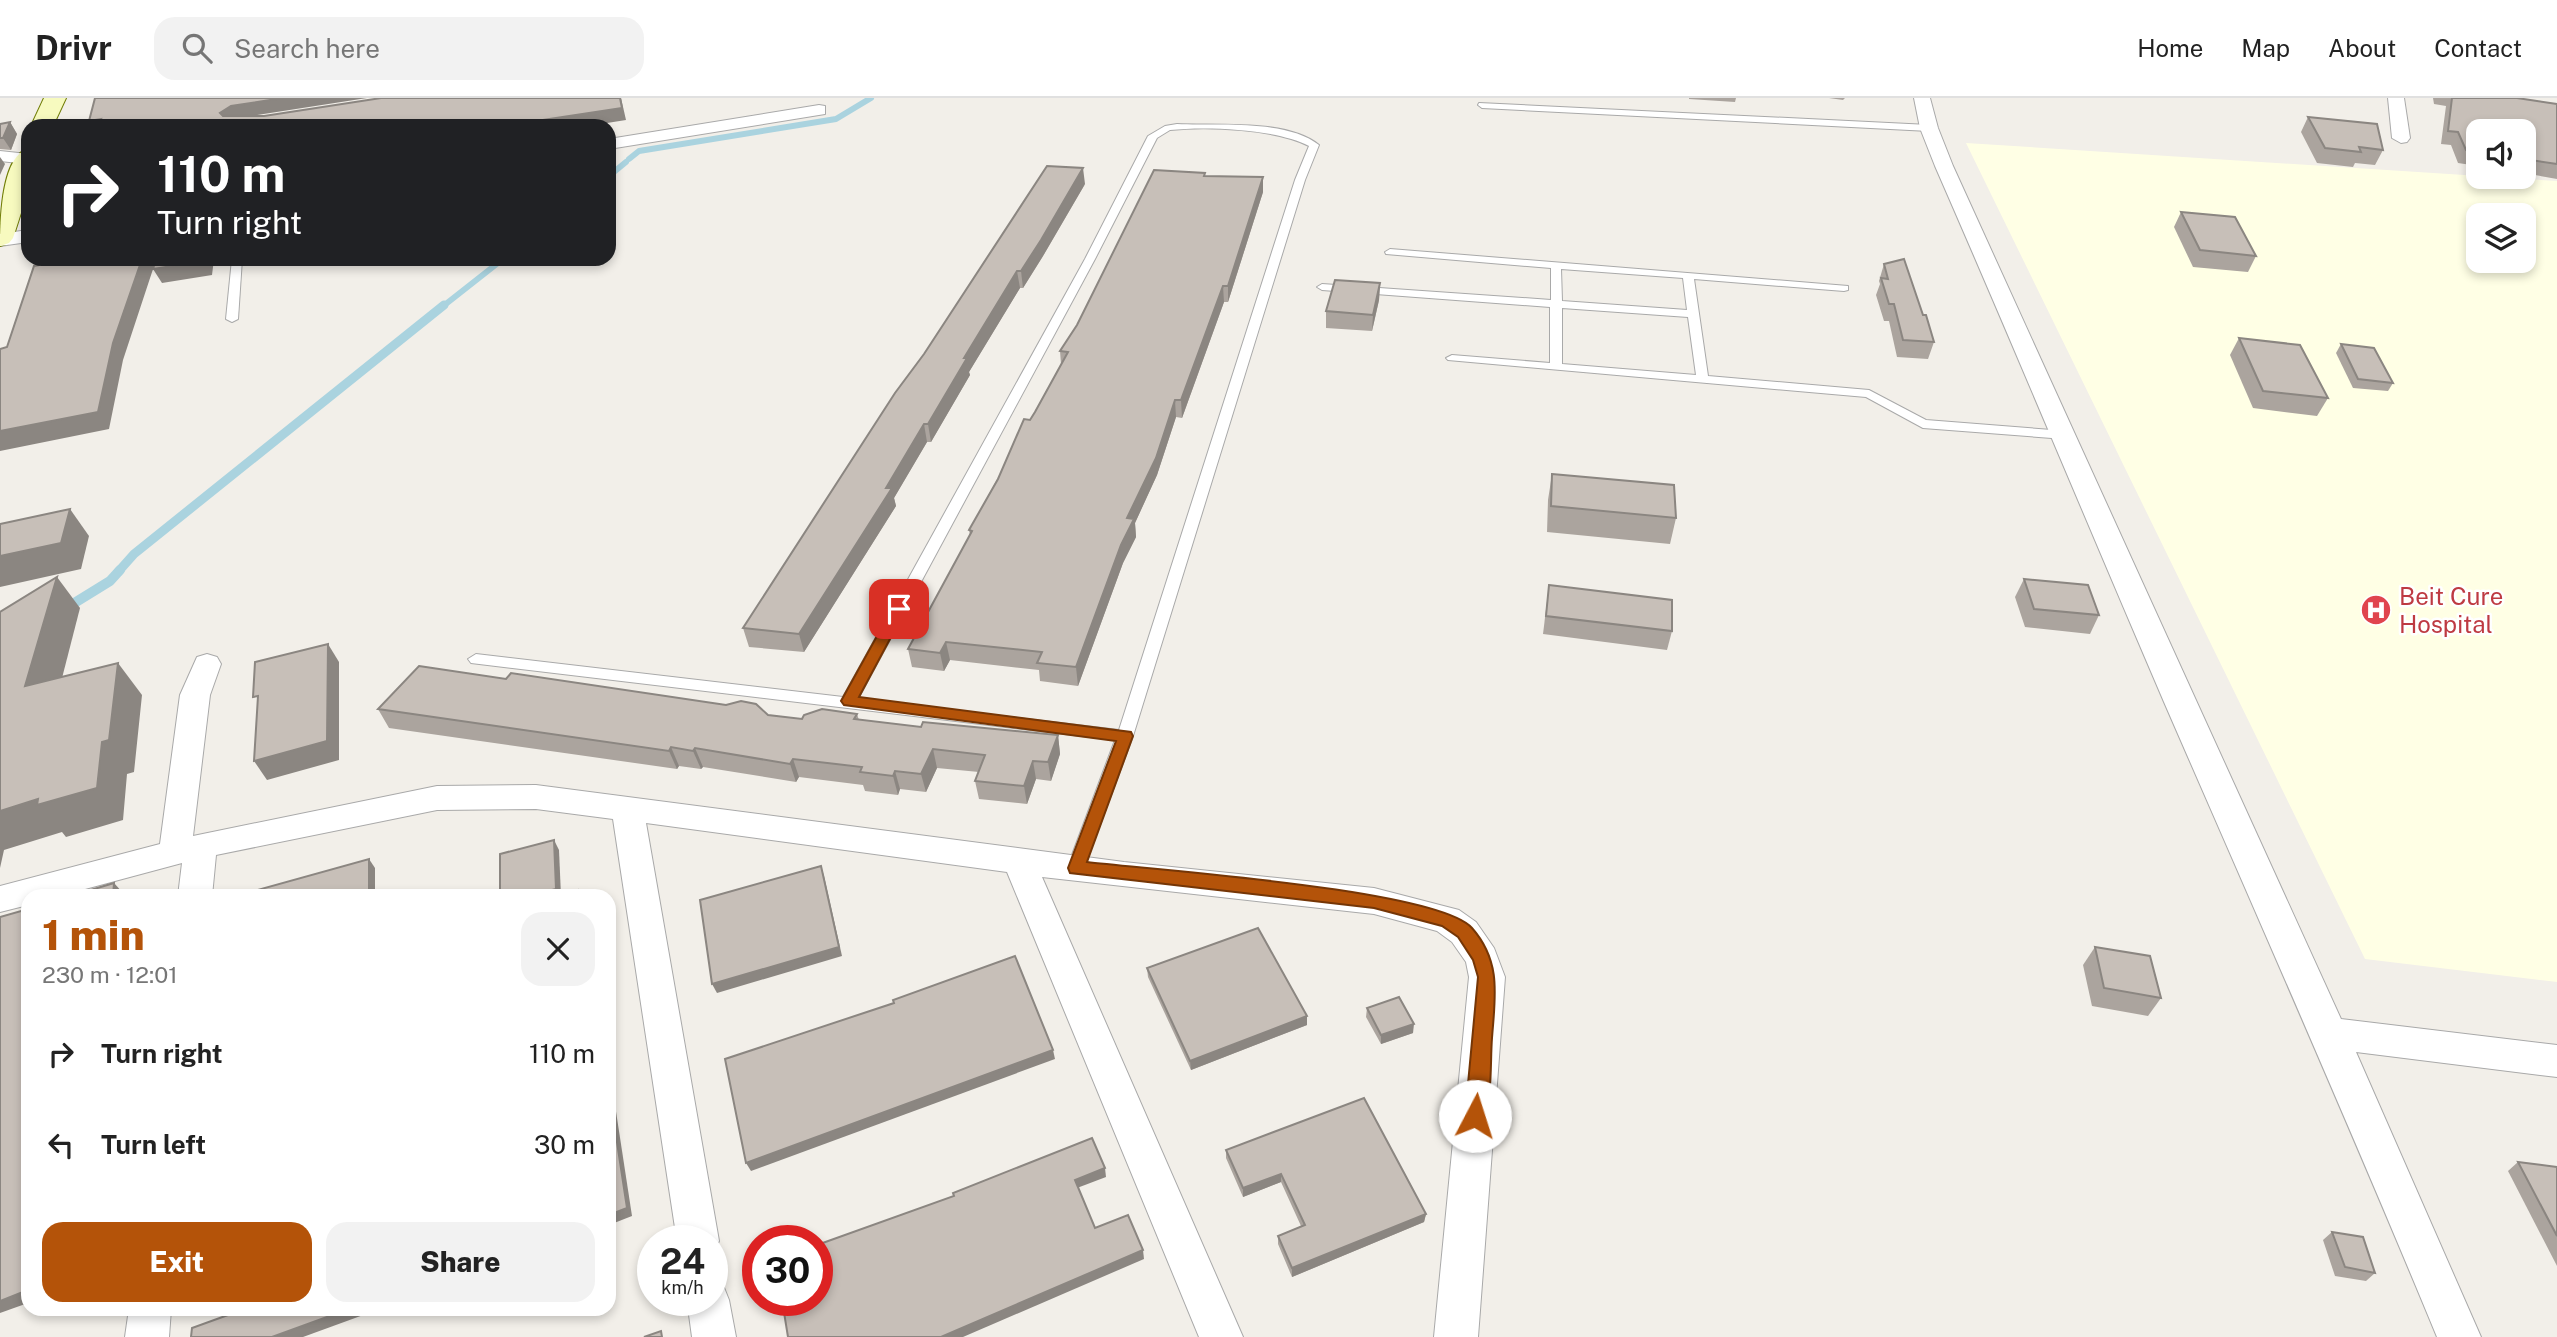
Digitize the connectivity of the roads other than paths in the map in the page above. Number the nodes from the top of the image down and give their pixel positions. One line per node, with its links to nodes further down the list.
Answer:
1 (55, 98): 6 (street)
2 (1922, 98): 7 (street)
3 (2396, 98): 8 (street)
4 (1482, 105): 7 (lane)
5 (819, 110): 9 (street)
6 (45, 119)
7 (1929, 128): 27 (street)
8 (2401, 138)
9 (616, 143)
10 (0, 156): 11 (street)
11 (21, 158)
12 (21, 176): 14 (street)
13 (21, 237): 14 (street)
14 (0, 239)
15 (1390, 252): 16 (lane)
16 (1556, 265): 18 (lane); 21 (lane)
17 (236, 266): 23 (lane)
18 (1688, 276): 20 (lane); 22 (lane)
19 (1322, 287): 21 (lane)
20 (1844, 288)
21 (1556, 304): 22 (lane); 25 (lane)
22 (1693, 314): 26 (lane)
23 (232, 319)
24 (1452, 358): 25 (lane)
25 (1556, 366): 26 (lane)
26 (1702, 379): 27 (lane)
27 (2065, 435): 40 (street)
28 (476, 659): 30 (lane)
29 (207, 664): 33 (street)
30 (849, 701): 31 (lane); 31 (lane)
31 (1125, 736): 35 (lane)
32 (628, 810): 33 (street); 34 (street); 42 (street)
33 (187, 849): 36 (street); 37 (street)
34 (1018, 859): 35 (street); 47 (street)
35 (1076, 868): 48 (street)
36 (37, 889)
37 (194, 889)
38 (21, 893): 39 (street)
39 (0, 899)
40 (2329, 1033): 41 (street); 49 (street)
41 (2557, 1061)
42 (695, 1225)
43 (149, 1316): 45 (street)
44 (710, 1316): 46 (street)
45 (147, 1337)
46 (713, 1337)
47 (1221, 1337)
48 (1456, 1337)
49 (2459, 1337)

